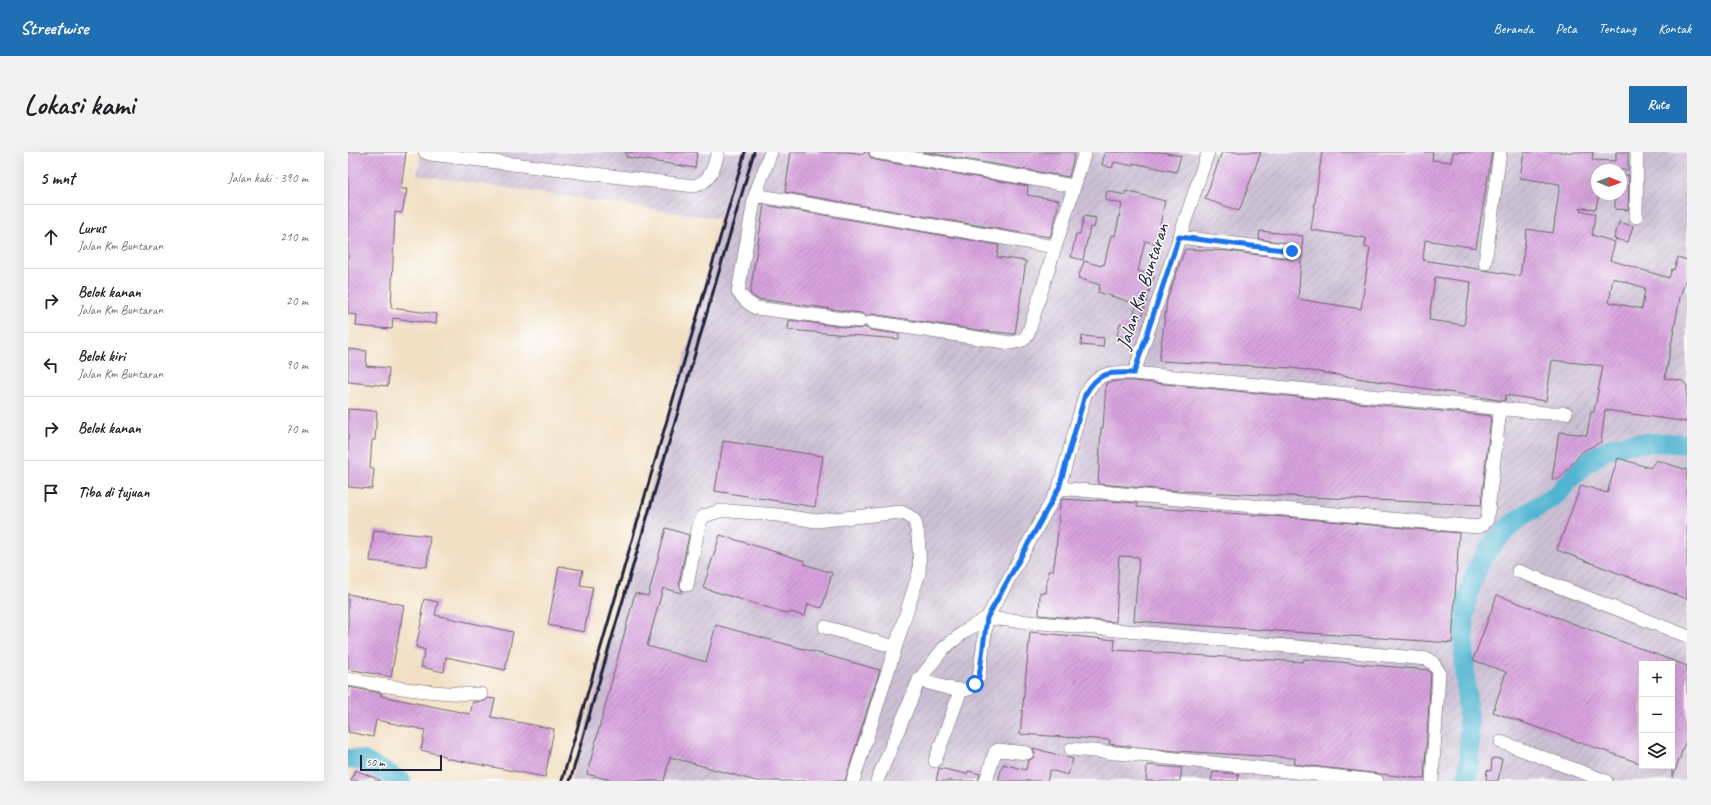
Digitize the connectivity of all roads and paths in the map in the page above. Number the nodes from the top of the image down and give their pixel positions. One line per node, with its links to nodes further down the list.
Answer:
1 (424, 152): 2 (street)
2 (718, 152)
3 (771, 152): 10 (street)
4 (876, 152): 9 (street)
5 (1085, 152): 9 (street)
6 (1208, 152): 12 (street, Jalan Km Buntaran)
7 (1500, 152): 15 (street)
8 (1637, 152): 11 (street)
9 (1073, 186): 13 (street)
10 (755, 194): 13 (street); 13 (street)
11 (1636, 217)
12 (1179, 237): 14 (street); 16 (street, Jalan Km Buntaran)
13 (1055, 246)
14 (1292, 251)
15 (1485, 264)
16 (1134, 373): 17 (street); 19 (street, Jalan Km Buntaran)
17 (1500, 409): 18 (street); 19 (street)
18 (1566, 413)
19 (1059, 488): 22 (street, Jalan Km Buntaran)
20 (1518, 571): 24 (street)
21 (687, 585): 25 (street)
22 (987, 618): 27 (street); 28 (street, Jalan Km Buntaran); 39 (street)
23 (825, 627): 25 (street)
24 (1687, 636)
25 (895, 647): 35 (street)
26 (348, 679): 29 (street)
27 (919, 680): 28 (street); 36 (street)
28 (961, 690): 33 (street)
29 (481, 694)
30 (1501, 742): 40 (street)
31 (1071, 749): 34 (street)
32 (1027, 753): 37 (street)
33 (935, 761)
34 (1282, 776): 38 (street)
35 (853, 781)
36 (877, 781)
37 (986, 781)
38 (1377, 781)
39 (1432, 781)
40 (1606, 781)

